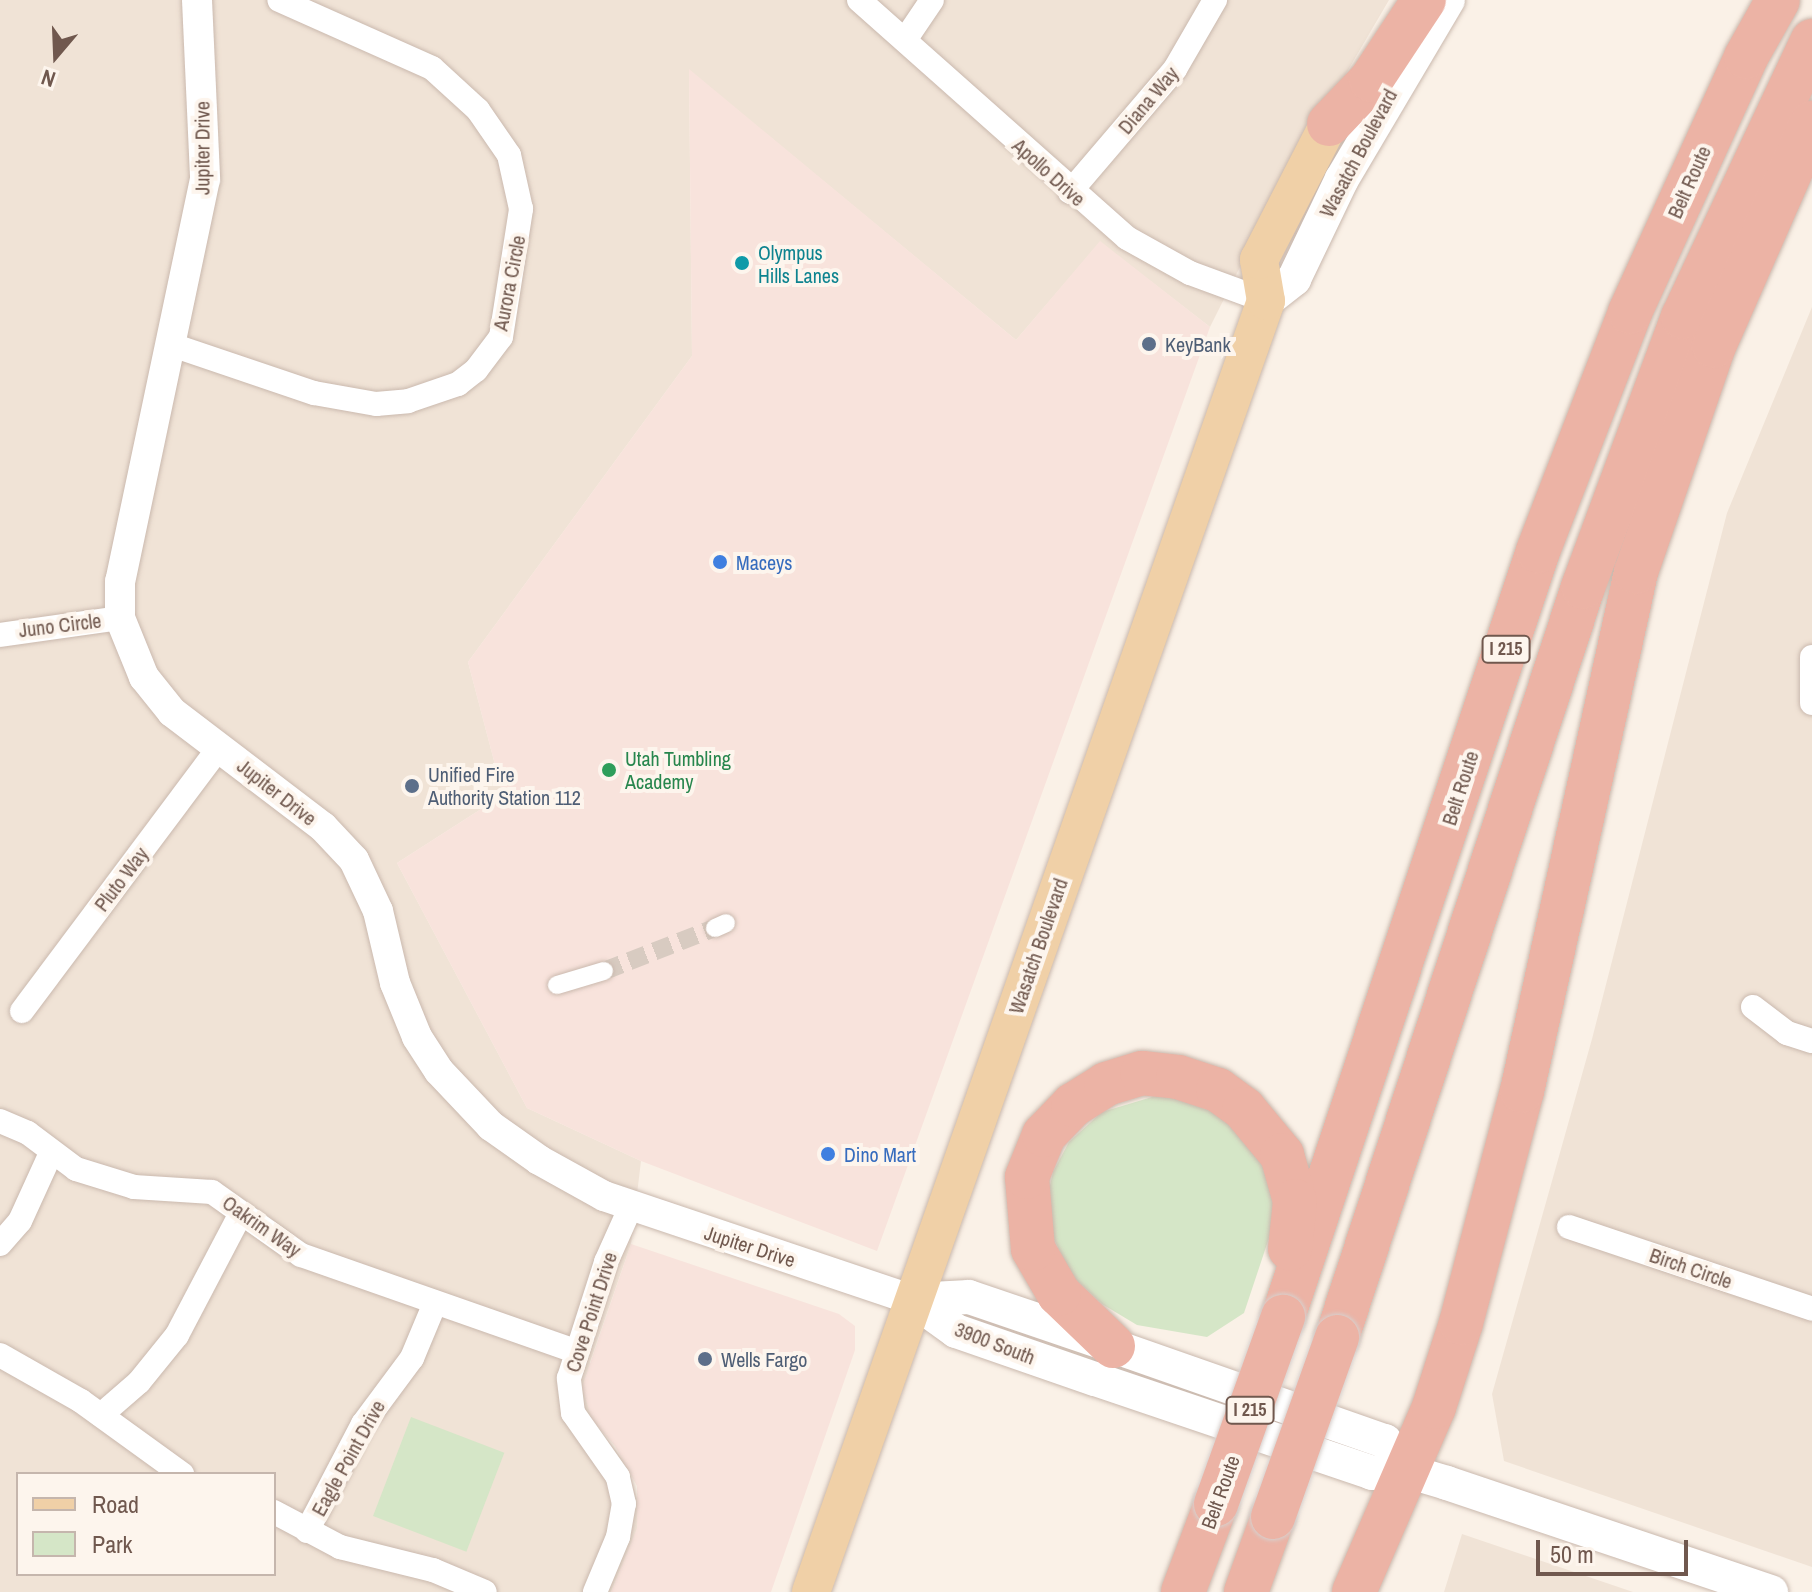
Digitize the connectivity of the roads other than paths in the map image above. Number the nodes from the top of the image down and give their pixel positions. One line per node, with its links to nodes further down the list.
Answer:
1 (197, 0): 16 (street, Jupiter Drive)
2 (279, 0): 16 (street, Aurora Circle)
3 (859, 0): 10 (street, Apollo Drive)
4 (932, 0): 10 (street)
5 (1215, 0): 14 (street, Diana Way)
6 (1405, 0): 13 (main road, Wasatch Boulevard)
7 (1424, 0): 13 (highway)
8 (1448, 0): 15 (main road, Wasatch Boulevard)
9 (1778, 0): 36 (highway, Belt Route / I 215)
10 (905, 40): 14 (street, Apollo Drive)
11 (1812, 41): 49 (highway, I 215, bridge)
12 (1812, 123): 41 (highway)
13 (1329, 124): 15 (main road, Wasatch Boulevard)
14 (1070, 192): 15 (street, Apollo Drive)
15 (1266, 301): 33 (main road, Wasatch Boulevard)
16 (172, 345): 17 (street, Jupiter Drive)
17 (120, 618): 18 (street, Juno Circle); 21 (street, Jupiter Drive)
18 (0, 635)
19 (1812, 657): 20 (street)
20 (1812, 703)
21 (219, 748): 25 (street, Pluto Way); 29 (street, Jupiter Drive)
22 (604, 971): 23 (street)
23 (557, 985)
24 (1753, 1007): 26 (street)
25 (22, 1011)
26 (1812, 1041)
27 (0, 1121): 28 (street, Oakrim Way)
28 (51, 1153): 30 (street, Oakrim Way); 32 (street)
29 (631, 1206): 33 (street, Jupiter Drive); 38 (street, Cove Point Drive)
30 (240, 1215): 34 (street, Oakrim Way); 40 (street)
31 (1569, 1227): 35 (street, Birch Circle)
32 (0, 1244)
33 (913, 1300): 37 (main road, 3900 South); 41 (main road, 3900 South); 47 (main road, Wasatch Boulevard)
34 (435, 1303): 38 (street, Oakrim Way); 44 (street, Eagle Point Drive)
35 (1812, 1309)
36 (1283, 1317): 37 (highway); 48 (highway, Belt Route / I 215, bridge)
37 (1113, 1346): 41 (main road, 3900 South)
38 (575, 1351): 46 (street, Cove Point Drive)
39 (0, 1355): 40 (street)
40 (101, 1415): 42 (street)
41 (1407, 1471): 50 (highway); 51 (main road, 3900 South)
42 (179, 1472)
43 (276, 1513): 44 (street)
44 (307, 1531): 45 (street)
45 (485, 1592)
46 (595, 1592)
47 (811, 1592)
48 (1183, 1592)
49 (1246, 1592)
50 (1354, 1592)
51 (1771, 1592)

